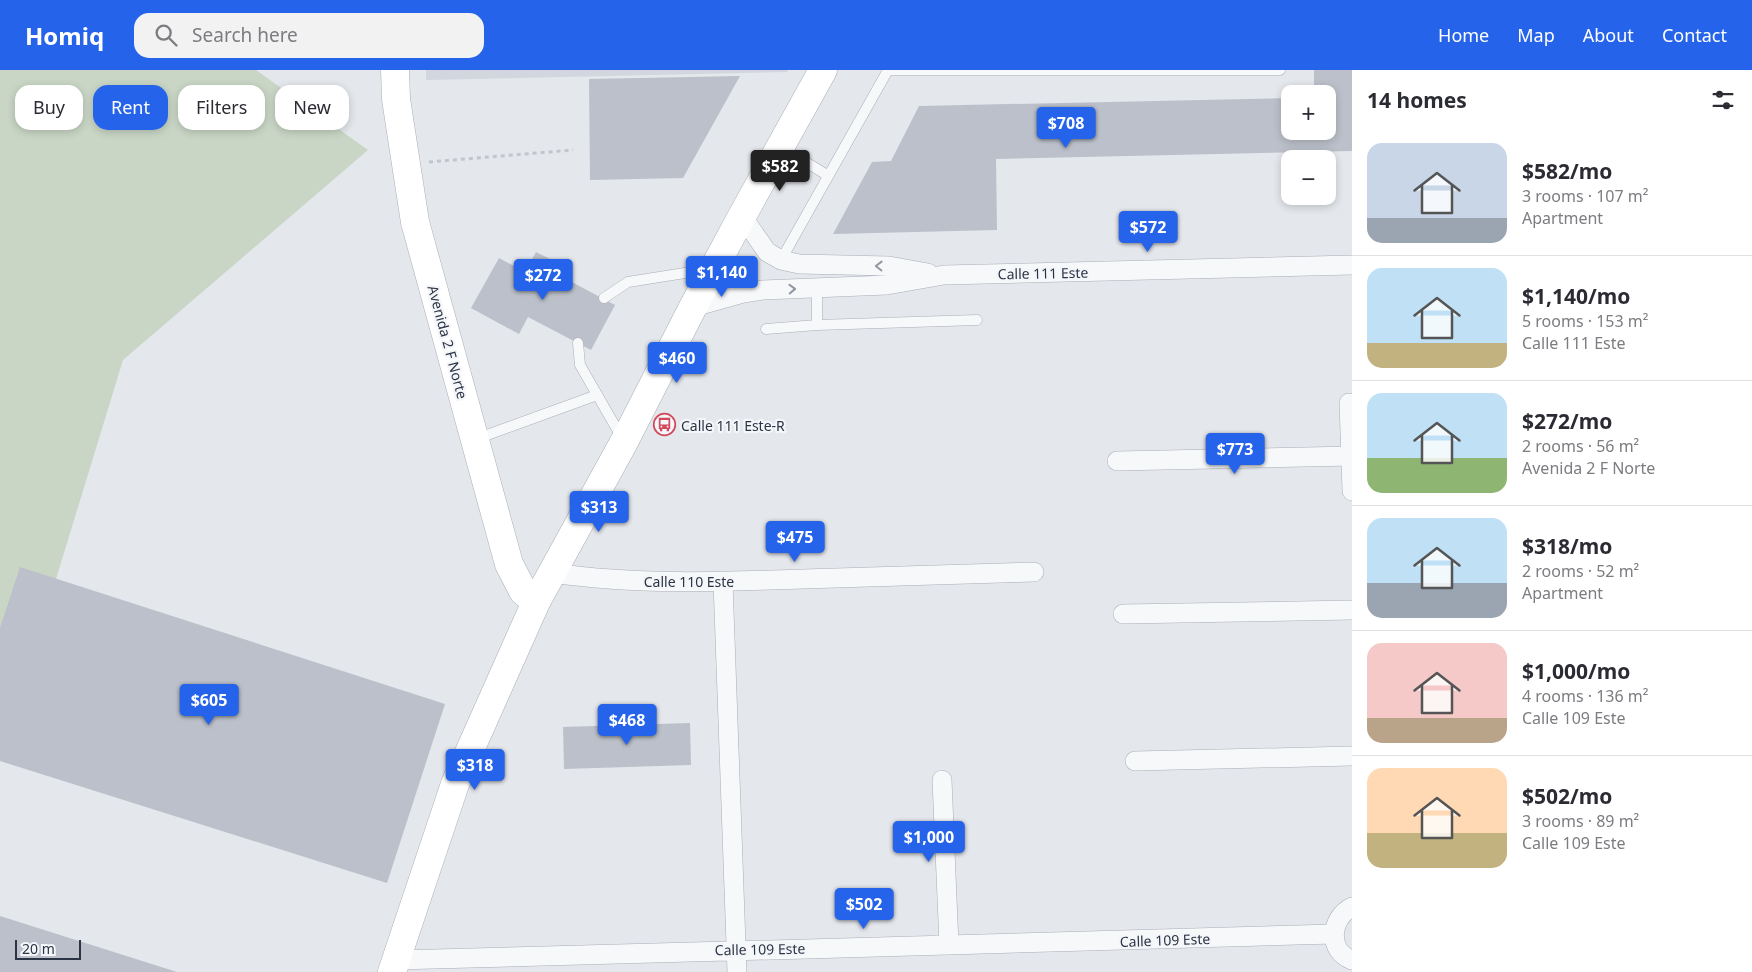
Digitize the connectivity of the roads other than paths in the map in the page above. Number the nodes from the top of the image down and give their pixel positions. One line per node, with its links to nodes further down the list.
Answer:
1 (395, 70): 21 (main road, Avenida 2 F Norte)
2 (823, 70): 5 (main road)
3 (888, 70): 4 (lane); 6 (lane)
4 (1280, 70)
5 (781, 146): 6 (lane); 7 (main road)
6 (827, 175): 8 (lane)
7 (742, 216): 8 (street, Calle 111 Este); 10 (main road)
8 (781, 260): 11 (street, Calle 111 Este, one-way to 8)
9 (1352, 265): 11 (street, Calle 111 Este)
10 (714, 269): 13 (lane); 14 (main road)
11 (944, 275): 12 (street, Calle 111 Este)
12 (817, 288): 14 (street, Calle 111 Este, one-way to 12); 16 (lane)
13 (604, 298)
14 (693, 307): 22 (main road)
15 (976, 320): 16 (lane)
16 (817, 325): 17 (lane)
17 (766, 329)
18 (578, 343): 19 (lane)
19 (597, 395): 21 (lane); 22 (lane)
20 (1349, 403): 23 (street)
21 (475, 439): 29 (main road, Avenida 2 F Norte)
22 (624, 442): 27 (main road)
23 (1351, 456): 24 (street); 25 (street)
24 (1117, 461)
25 (1352, 491)
26 (1034, 572): 28 (street, Calle 110 Este)
27 (553, 573): 28 (street, Calle 110 Este); 29 (main road)
28 (723, 582): 38 (street)
29 (536, 602): 40 (main road)
30 (1352, 610): 31 (street)
31 (1123, 614)
32 (1352, 756): 33 (street)
33 (1135, 761)
34 (942, 780): 37 (street)
35 (1352, 907): 36 (street)
36 (1334, 934): 37 (street, Calle 109 Este); 39 (street)
37 (949, 945): 38 (street, Calle 109 Este)
38 (736, 949): 40 (street, Calle 109 Este); 41 (street)
39 (1352, 960)
40 (394, 966)
41 (737, 972)

